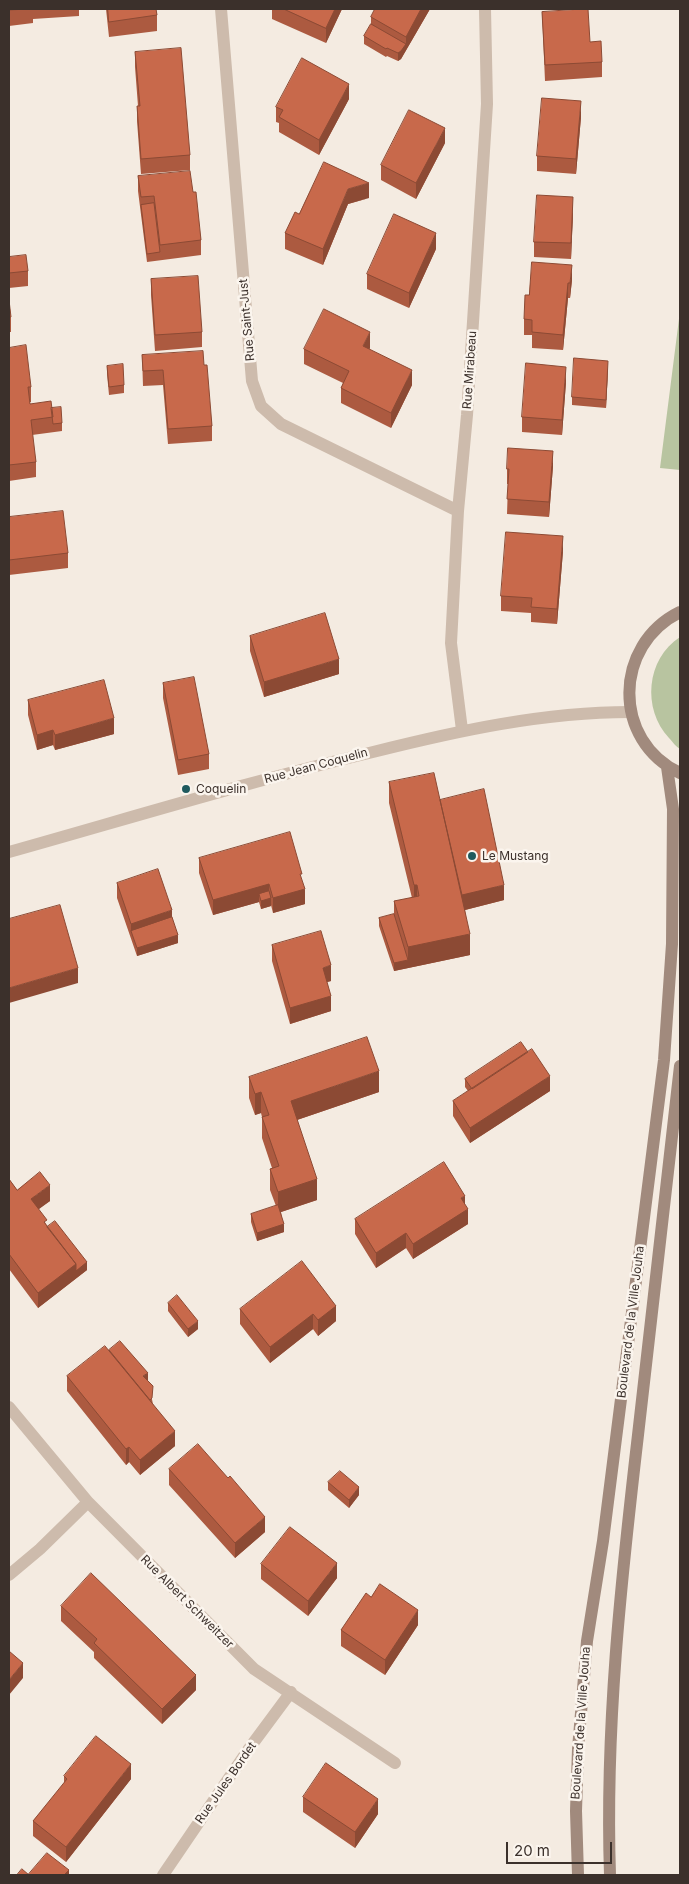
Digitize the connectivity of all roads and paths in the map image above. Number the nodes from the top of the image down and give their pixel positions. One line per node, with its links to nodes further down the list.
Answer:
1 (222, 9): 3 (street, Rue Saint-Just)
2 (485, 9): 3 (street, Rue Mirabeau)
3 (458, 511): 6 (street, Rue Mirabeau)
4 (680, 612): 5 (main road)
5 (630, 712): 6 (street, Rue Jean Coquelin); 7 (main road)
6 (462, 730): 9 (street, Rue Jean Coquelin)
7 (668, 767): 8 (main road); 17 (main road, Boulevard de la Ville Jouha)
8 (680, 773)
9 (9, 852)
10 (680, 1066): 18 (main road, Boulevard de la Ville Jouha)
11 (9, 1407): 12 (street, Rue Albert Schweitzer)
12 (88, 1502): 13 (street); 14 (street, Rue Albert Schweitzer)
13 (9, 1575)
14 (291, 1692): 15 (street, Rue Albert Schweitzer); 16 (street, Rue Jules Bordet)
15 (395, 1763)
16 (163, 1875)
17 (578, 1875)
18 (610, 1875)

